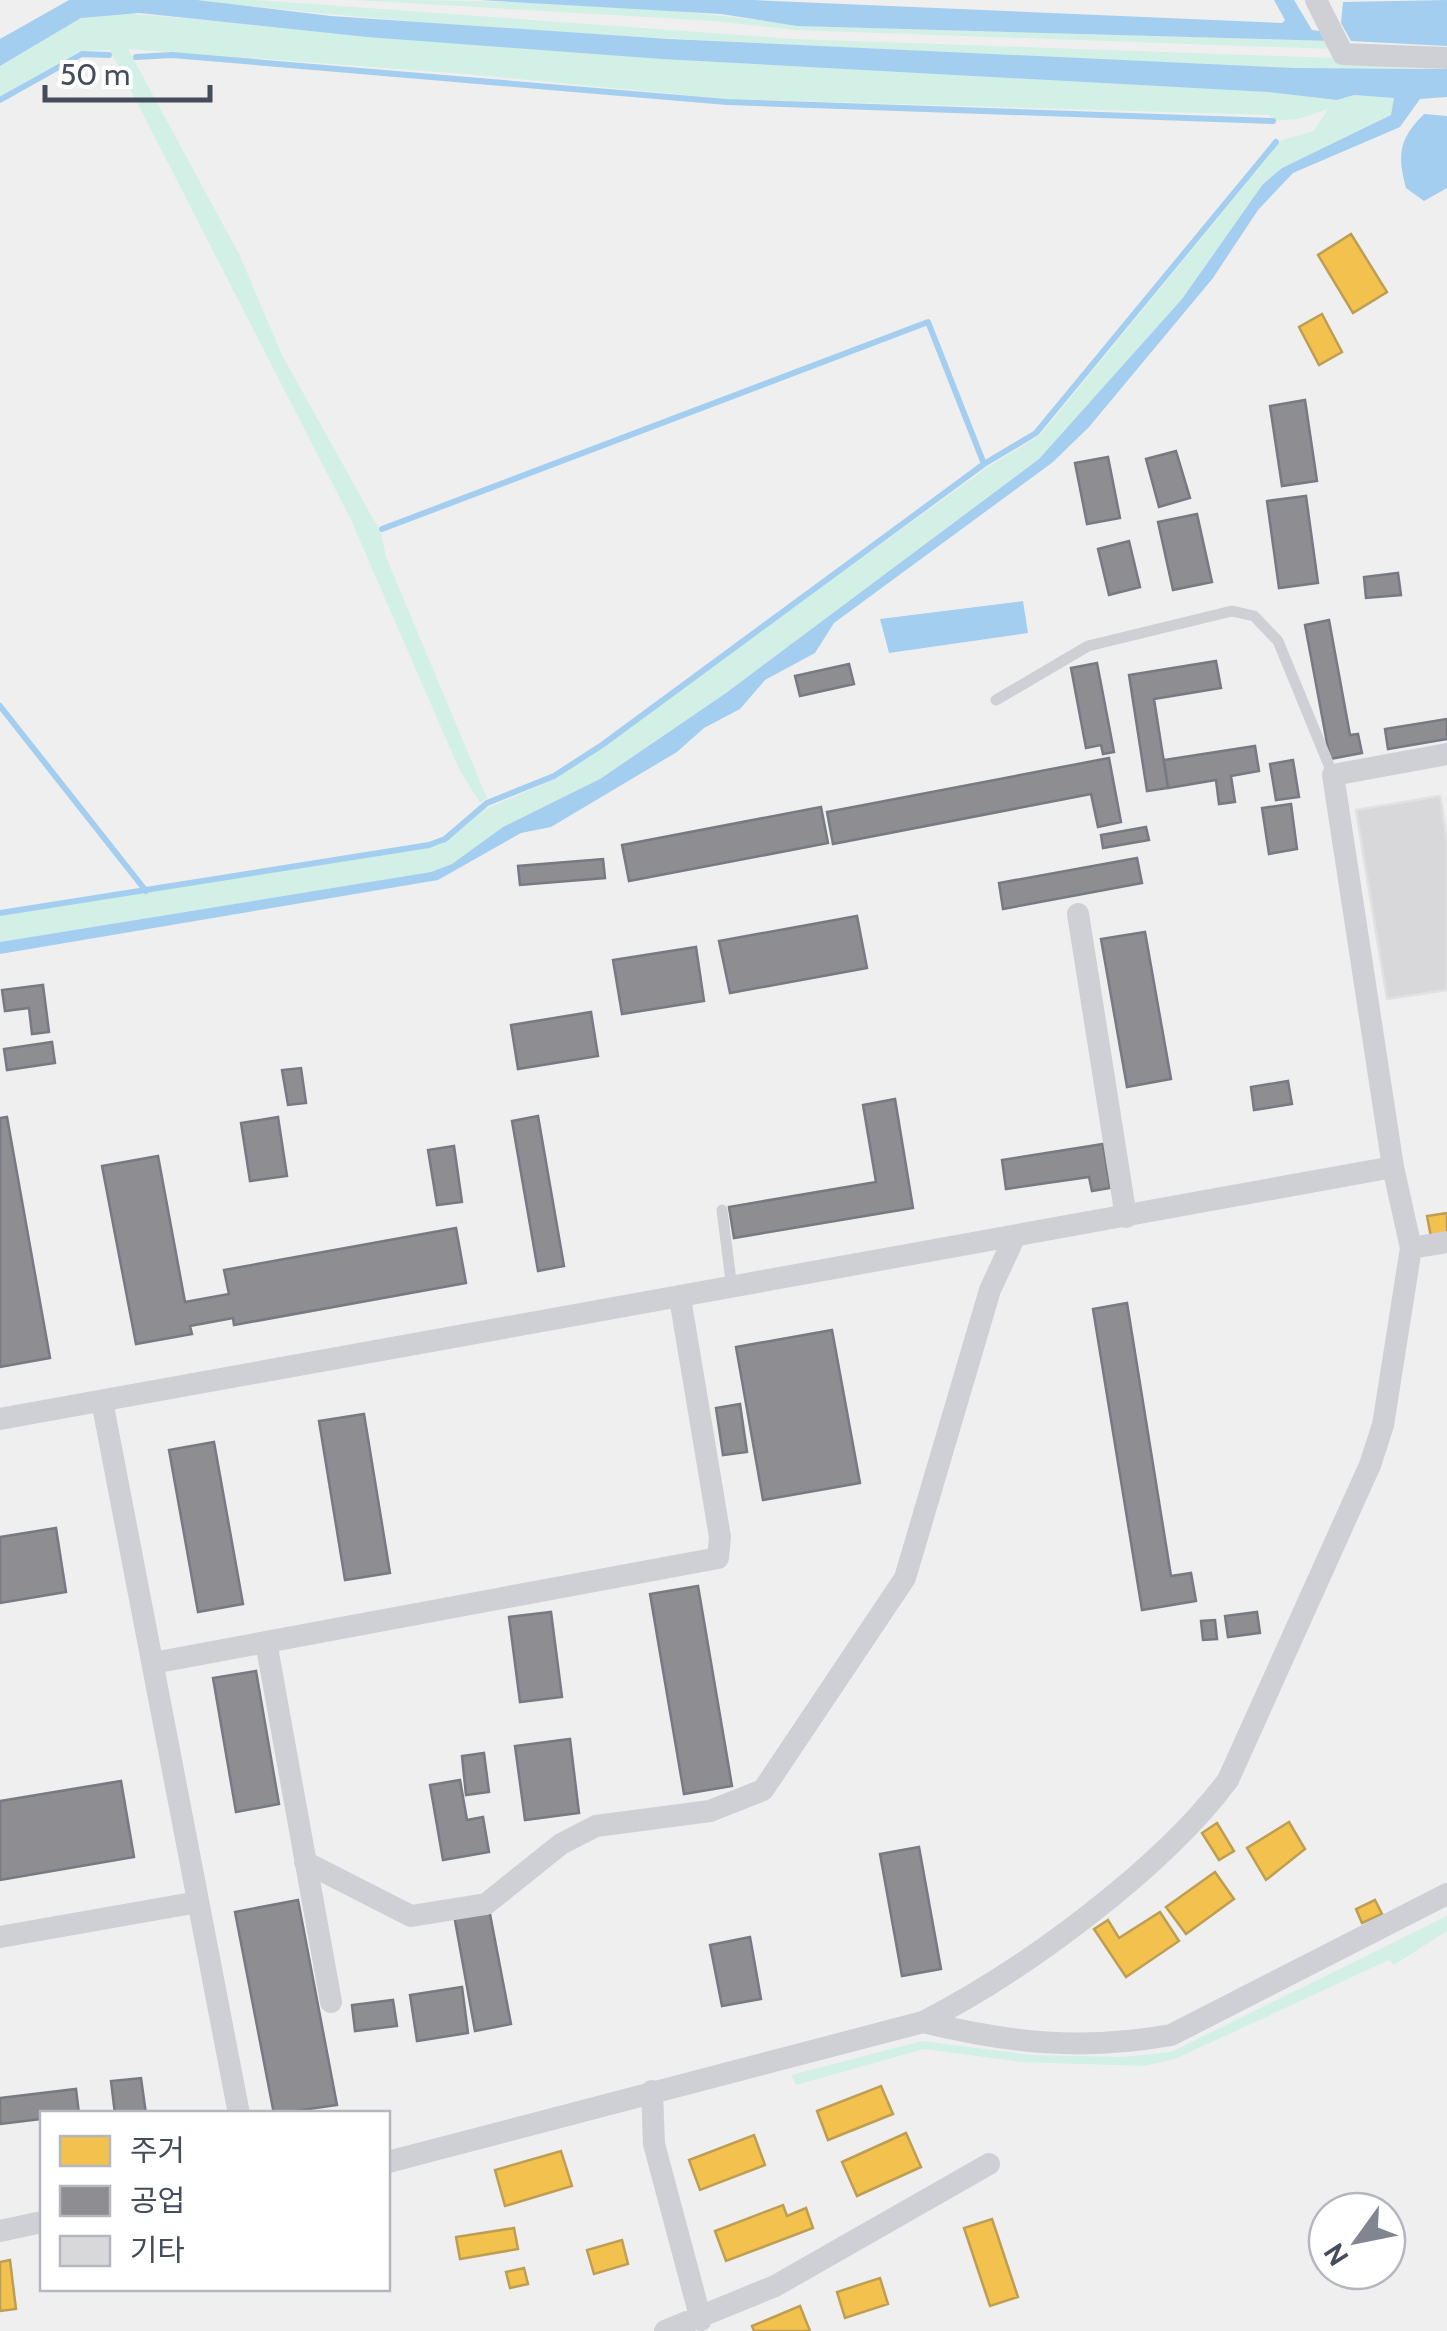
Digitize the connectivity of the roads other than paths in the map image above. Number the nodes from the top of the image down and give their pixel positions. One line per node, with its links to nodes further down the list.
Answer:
1 (1316, 0): 2 (street)
2 (1447, 58)
3 (996, 700): 5 (lane)
4 (1447, 754): 5 (street)
5 (1333, 775): 7 (street)
6 (1078, 914): 9 (street)
7 (1393, 1167): 9 (street); 12 (street)
8 (722, 1210): 13 (lane)
9 (1126, 1217): 10 (street)
10 (1014, 1238): 13 (street); 19 (street)
11 (1447, 1242): 12 (street)
12 (1412, 1248): 24 (street)
13 (732, 1288): 14 (street)
14 (680, 1298): 15 (street); 17 (street)
15 (102, 1401): 16 (street); 18 (street)
16 (0, 1418)
17 (266, 1642): 18 (street); 19 (street)
18 (153, 1664): 21 (street)
19 (306, 1862): 23 (street)
20 (1447, 1894): 24 (street)
21 (198, 1902): 22 (street); 26 (street)
22 (0, 1937)
23 (330, 2002)
24 (923, 2022): 25 (street)
25 (652, 2091): 27 (street); 31 (street)
26 (238, 2111)
27 (390, 2161)
28 (989, 2164): 31 (street)
29 (40, 2222): 30 (street)
30 (0, 2231)
31 (710, 2322): 32 (street)
32 (664, 2331)

